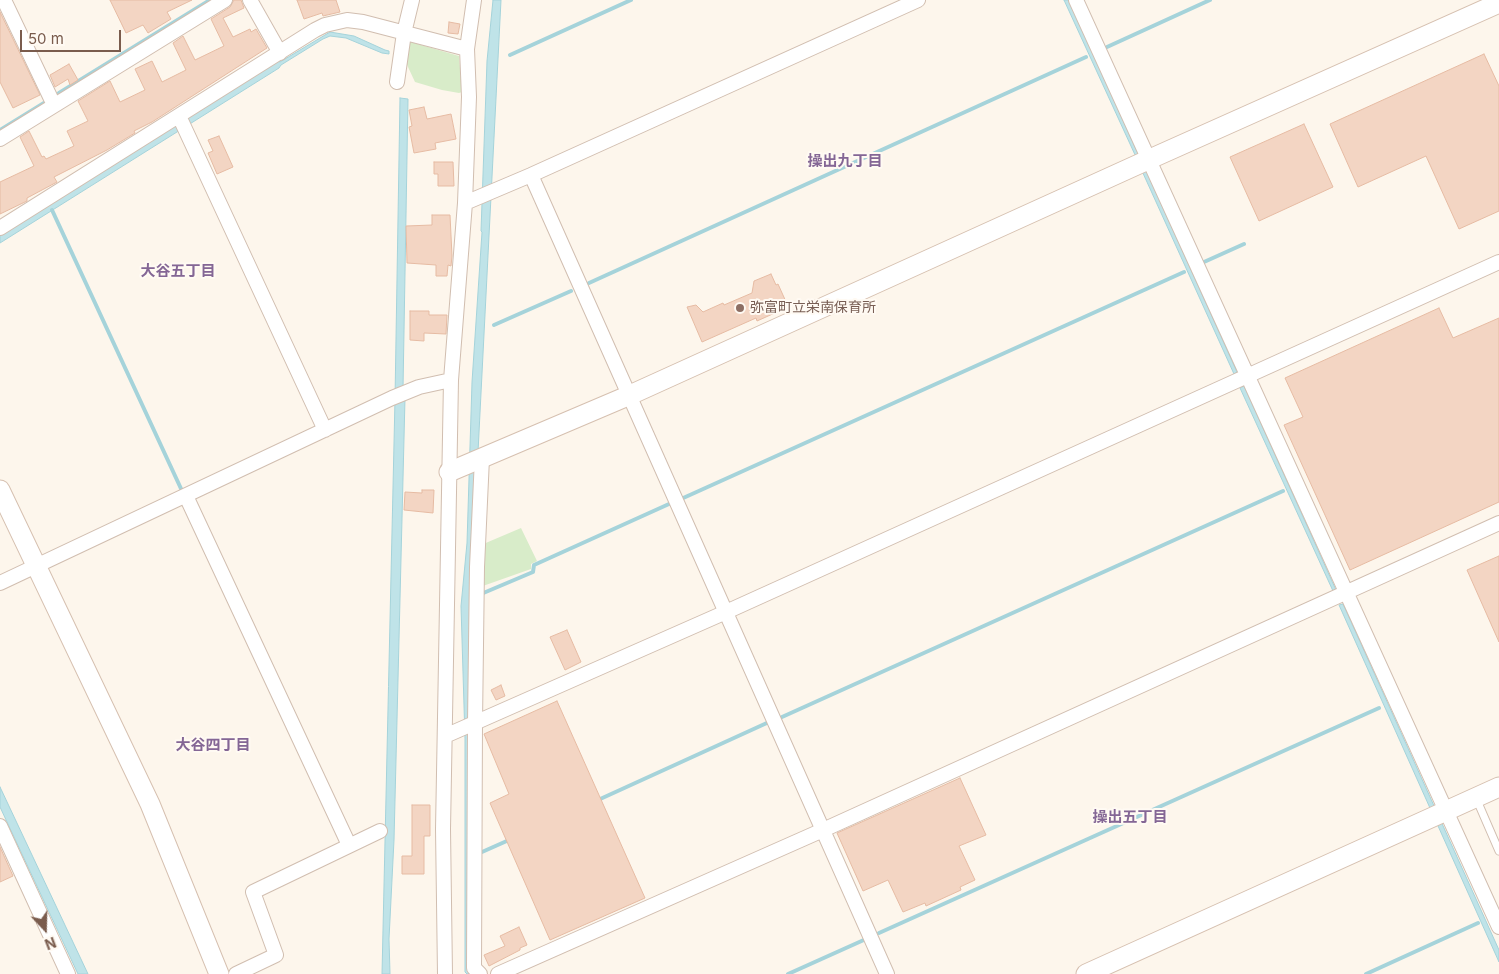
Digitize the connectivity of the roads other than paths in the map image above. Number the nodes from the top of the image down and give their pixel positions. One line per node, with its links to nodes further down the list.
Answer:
1 (4, 0): 13 (street)
2 (224, 0): 13 (street)
3 (250, 0): 11 (street)
4 (412, 0): 9 (street)
5 (474, 0): 10 (street)
6 (918, 0): 17 (street)
7 (1076, 0): 16 (street)
8 (1499, 3): 16 (street)
9 (404, 33): 10 (street); 11 (street); 12 (street)
10 (467, 49): 18 (street)
11 (280, 53): 14 (street)
12 (396, 82)
13 (54, 105): 15 (street)
14 (179, 116): 19 (street); 24 (street)
15 (0, 139)
16 (1150, 159): 21 (street); 23 (street)
17 (532, 175): 18 (street); 23 (street)
18 (465, 203): 22 (street)
19 (0, 228)
20 (1499, 262): 21 (street)
21 (1248, 375): 31 (street); 32 (street)
22 (451, 380): 24 (street); 25 (street)
23 (630, 395): 25 (street); 32 (street)
24 (325, 430): 27 (street)
25 (465, 465): 33 (street); 34 (street)
26 (0, 490): 29 (street)
27 (186, 496): 29 (street); 41 (street)
28 (1499, 523): 31 (street)
29 (36, 565): 30 (street); 45 (street)
30 (0, 582)
31 (1347, 592): 37 (street); 40 (street)
32 (726, 612): 33 (street); 40 (street)
33 (475, 723): 34 (street); 48 (street)
34 (445, 736): 47 (street)
35 (1499, 788): 36 (street)
36 (1476, 798): 37 (street); 42 (lane)
37 (1447, 811): 43 (street); 51 (street)
38 (0, 826): 44 (street)
39 (380, 830): 41 (street)
40 (823, 830): 49 (street); 50 (street)
41 (349, 845): 46 (street)
42 (1499, 851)
43 (1499, 927)
44 (68, 974)
45 (219, 974)
46 (236, 974)
47 (445, 974)
48 (480, 974)
49 (498, 974)
50 (887, 974)
51 (1086, 974)

